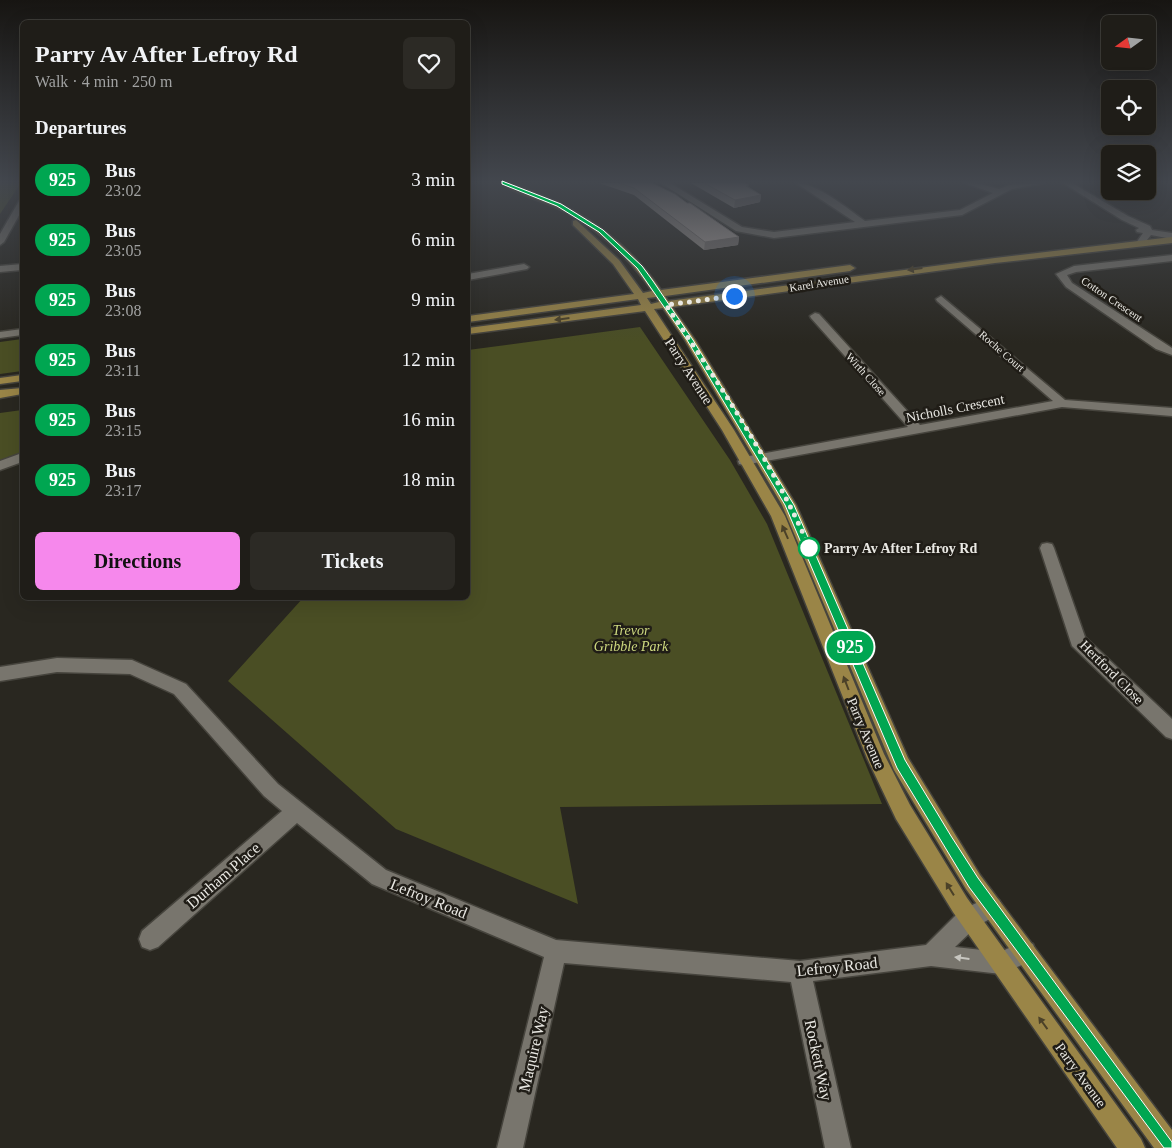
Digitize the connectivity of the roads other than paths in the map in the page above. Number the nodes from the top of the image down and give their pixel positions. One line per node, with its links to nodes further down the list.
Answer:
1 (590, 237): 17 (main road, Parry Avenue)
2 (607, 237): 16 (main road, Parry Avenue)
3 (1106, 237): 4 (main road)
4 (1111, 237)
5 (1145, 237): 7 (street)
6 (1172, 238): 7 (main road, Karel Avenue)
7 (1140, 243): 19 (main road, Karel Avenue, one-way to 19)
8 (1172, 258): 9 (street, Cotton Crescent)
9 (1157, 260): 14 (street); 26 (street, Cotton Crescent)
10 (861, 266): 16 (main road, Karel Avenue)
11 (20, 267): 13 (street)
12 (524, 267): 15 (street)
13 (0, 269)
14 (1172, 269)
15 (470, 277)
16 (658, 293): 17 (main road, Karel Avenue); 19 (main road, Parry Avenue)
17 (641, 296): 20 (main road, Parry Avenue); 22 (main road, Karel Avenue)
18 (941, 299): 31 (street, Roche Court)
19 (666, 305): 20 (main road, Karel Avenue); 35 (main road, Parry Avenue)
20 (648, 308): 24 (main road, Karel Avenue, one-way to 24); 35 (main road, Parry Avenue)
21 (815, 316): 33 (street, Wirth Close)
22 (470, 319)
23 (20, 332): 25 (street)
24 (470, 332)
25 (0, 335)
26 (1172, 352)
27 (20, 378): 28 (main road)
28 (0, 381)
29 (20, 391): 30 (main road)
30 (0, 394)
31 (1062, 403): 32 (street, Nicholls Crescent); 33 (street, Nicholls Crescent)
32 (1172, 412)
33 (918, 431): 35 (street, Nicholls Crescent)
34 (20, 458): 36 (street)
35 (753, 459): 41 (main road, Parry Avenue); 42 (main road, Parry Avenue, one-way to 35)
36 (0, 466)
37 (1047, 548): 39 (street, Hertford Close)
38 (0, 674): 40 (street, Lefroy Road)
39 (1172, 731)
40 (297, 811): 43 (street, Durham Place); 44 (street, Lefroy Road)
41 (992, 907): 42 (street); 45 (main road, Parry Avenue)
42 (969, 918): 46 (street); 47 (main road, Parry Avenue)
43 (150, 939)
44 (556, 950): 48 (street, Lefroy Road); 49 (street, Maquire Way)
45 (1025, 952): 47 (street); 52 (main road, Parry Avenue)
46 (931, 955): 47 (street, Lefroy Road, one-way to 46); 48 (street, Lefroy Road)
47 (1001, 963): 51 (main road, Parry Avenue, one-way to 47)
48 (800, 972): 50 (street, Rockett Way)
49 (510, 1148)
50 (838, 1148)
51 (1132, 1148)
52 (1170, 1148)

